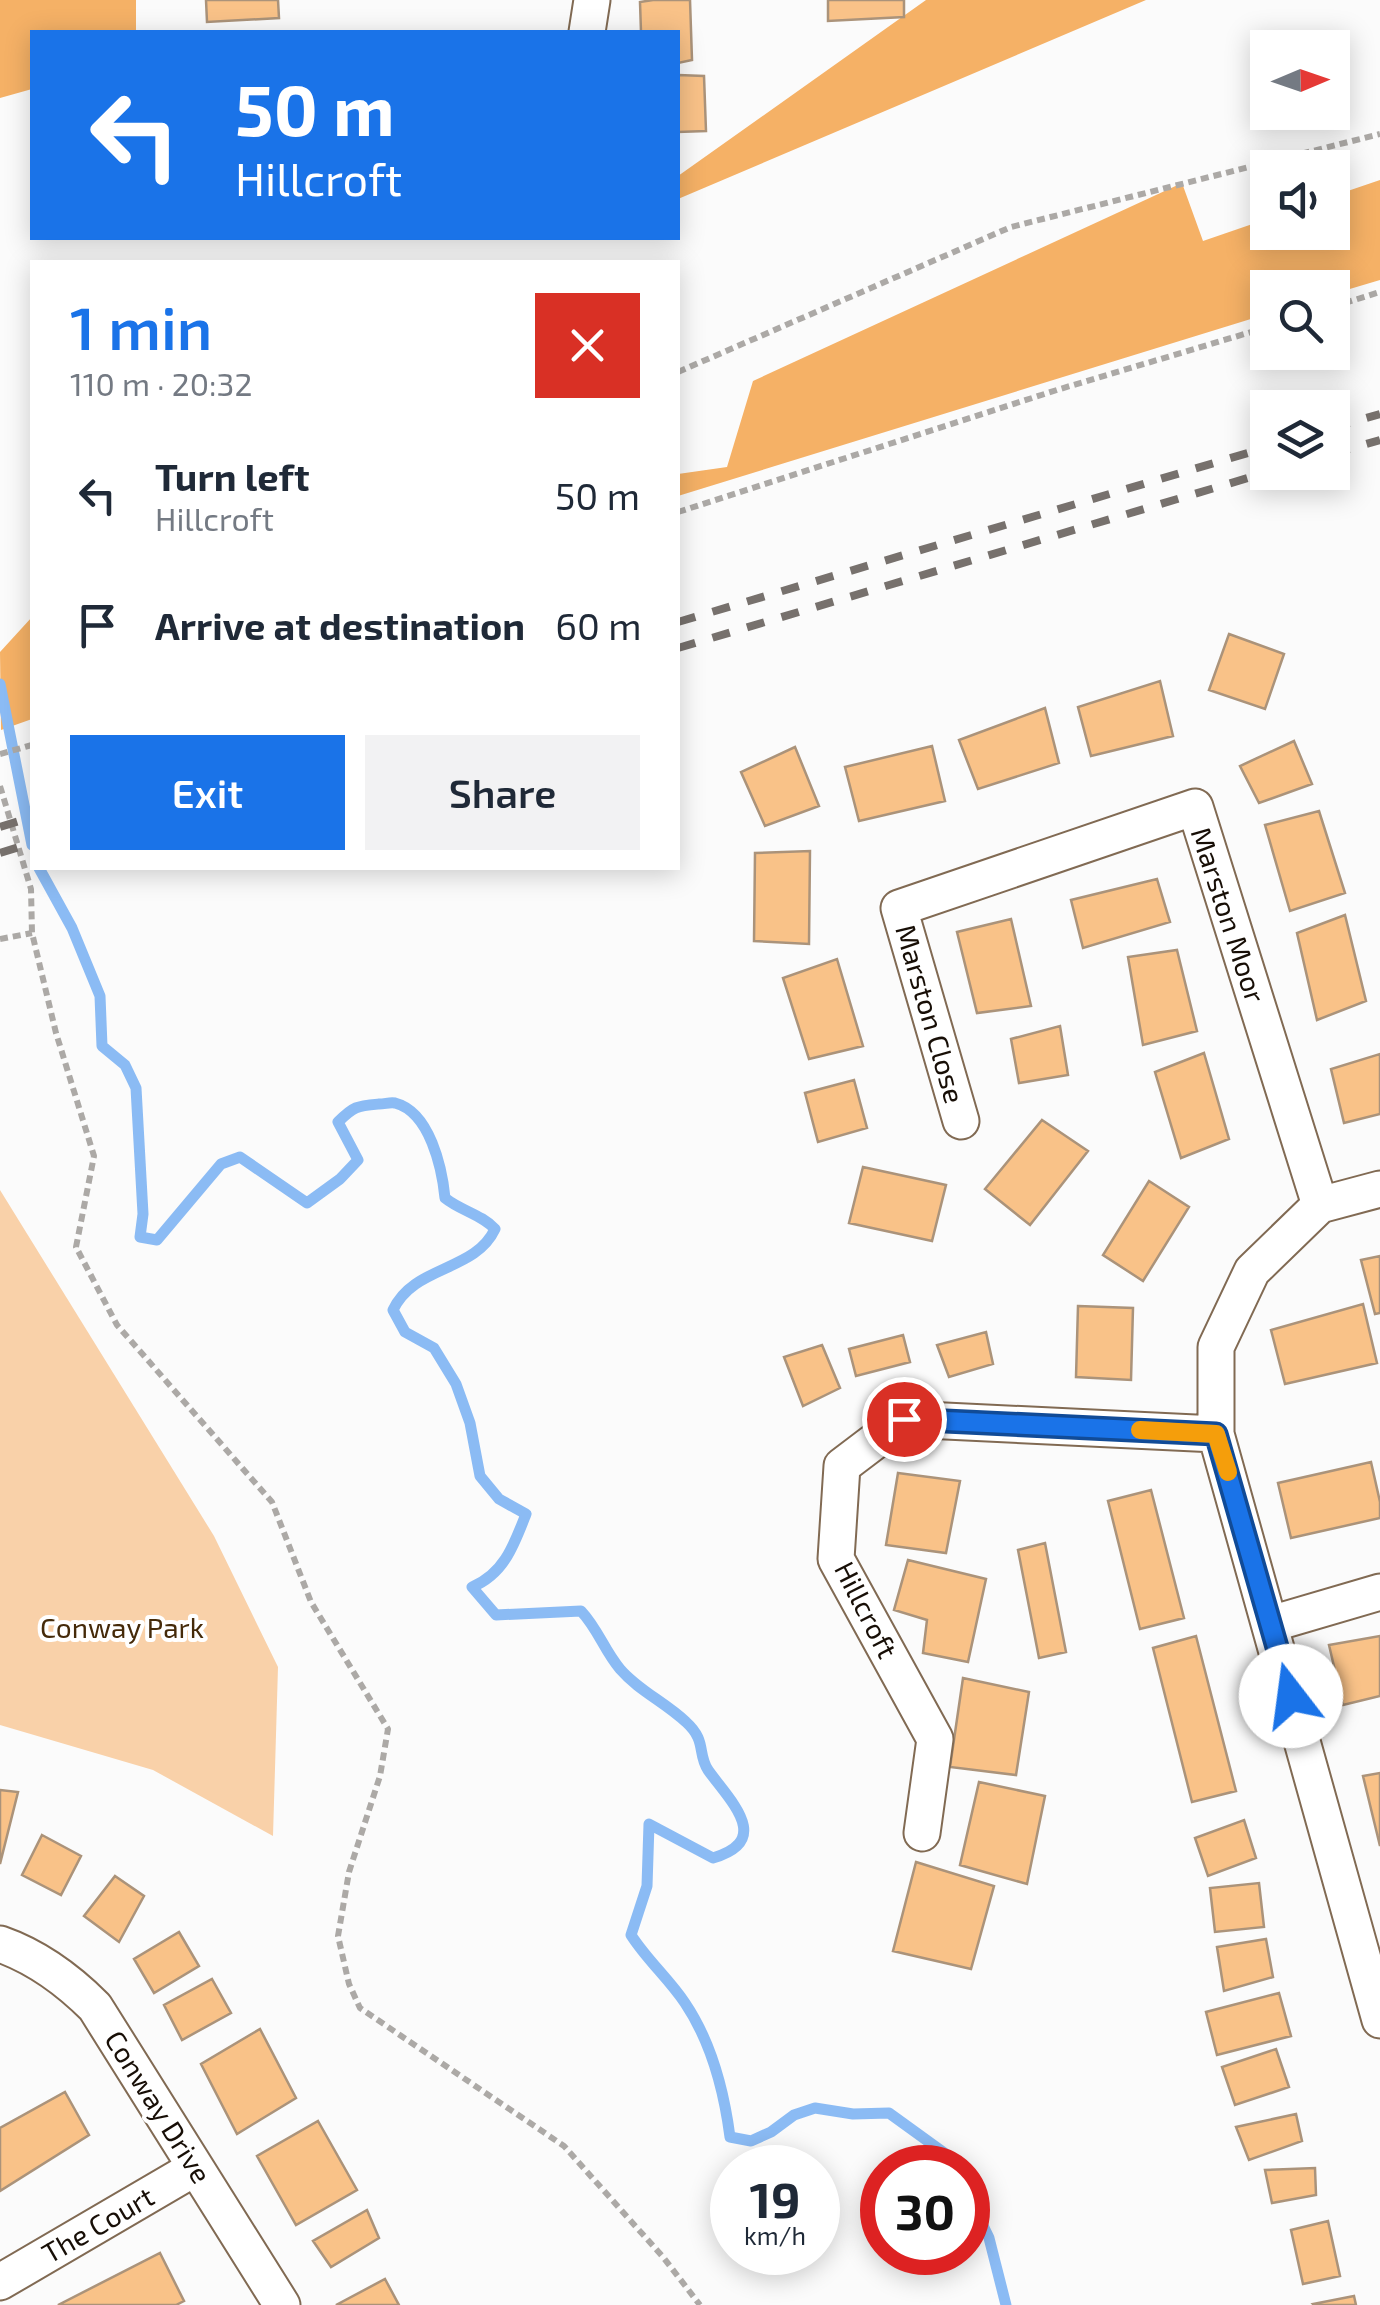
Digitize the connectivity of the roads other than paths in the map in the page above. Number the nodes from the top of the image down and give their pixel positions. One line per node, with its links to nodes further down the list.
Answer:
1 (592, 0): 2 (street)
2 (587, 30)
3 (900, 908): 4 (street, Marston Close); 6 (street, Marston Moor)
4 (961, 1121)
5 (1380, 1189): 6 (street)
6 (1320, 1205): 7 (street)
7 (1216, 1434): 9 (street); 10 (street, Hillcroft)
8 (1380, 1592): 9 (street)
9 (1271, 1624): 12 (street)
10 (922, 1833)
11 (0, 1944): 14 (street, Conway Drive)
12 (1375, 1983): 13 (street)
13 (1380, 2020)
14 (196, 2168): 15 (street, The Court); 16 (street, Conway Drive)
15 (0, 2282)
16 (282, 2305)

